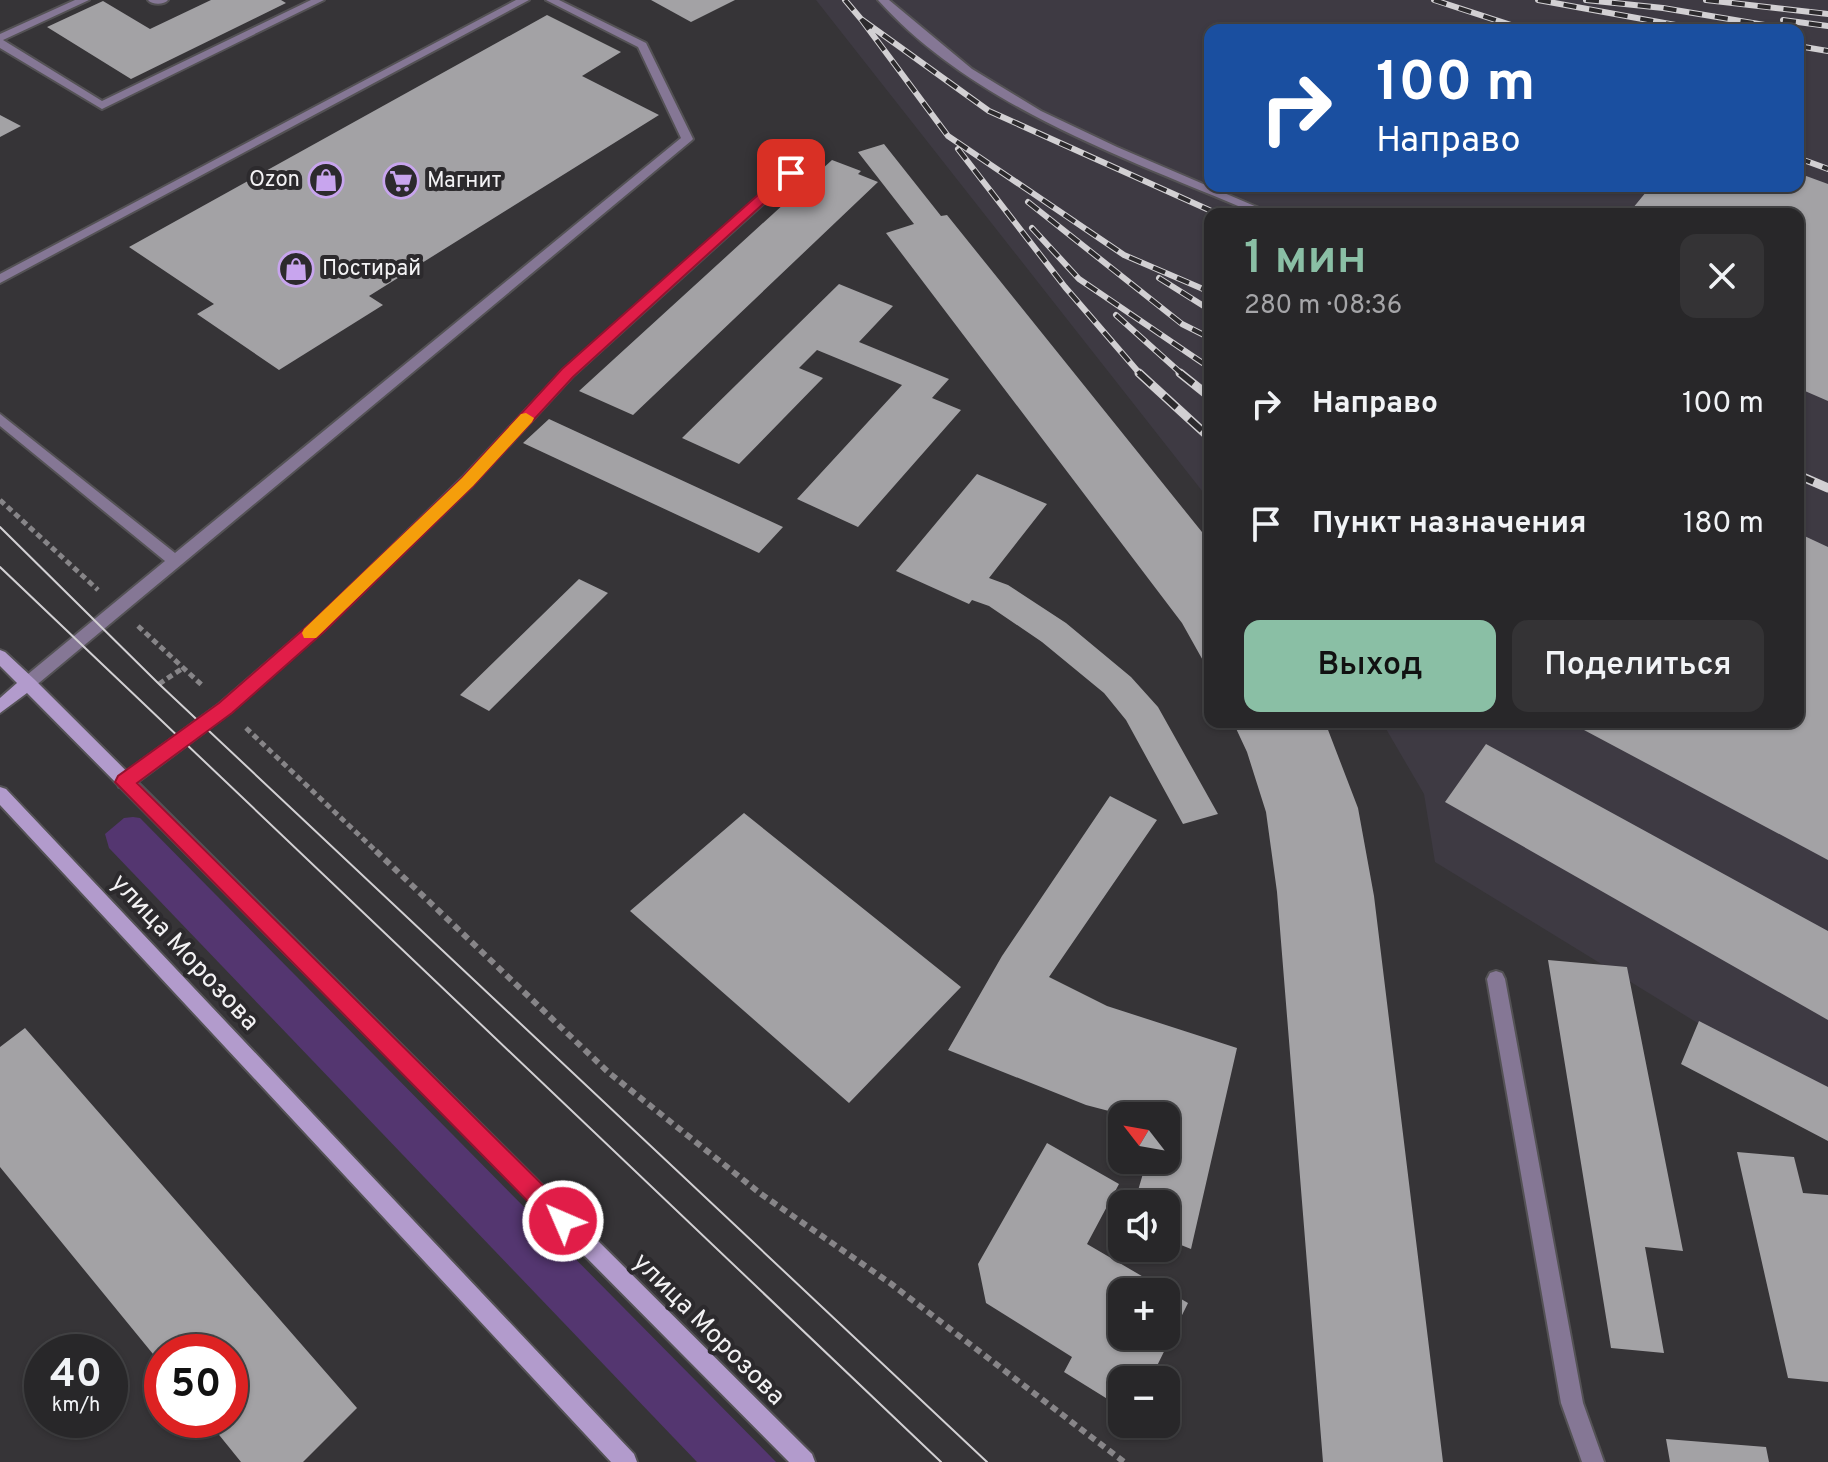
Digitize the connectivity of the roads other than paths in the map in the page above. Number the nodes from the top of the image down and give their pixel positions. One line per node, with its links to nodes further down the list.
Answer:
1 (84, 0): 8 (lane)
2 (153, 0): 3 (lane)
3 (163, 0)
4 (319, 0): 8 (lane)
5 (524, 0): 13 (lane)
6 (551, 0): 15 (lane)
7 (883, 0): 10 (lane)
8 (0, 41)
9 (791, 173): 19 (lane)
10 (1204, 187)
11 (1216, 192): 12 (lane)
12 (1253, 208)
13 (0, 279)
14 (0, 419): 15 (lane)
15 (176, 562): 17 (lane)
16 (0, 656): 17 (main road, улица Морозова)
17 (28, 683): 18 (main road); 19 (main road, улица Морозова)
18 (0, 707)
19 (125, 782): 23 (main road, улица Морозова)
20 (0, 794): 22 (main road, улица Морозова)
21 (1496, 979): 24 (lane)
22 (626, 1462)
23 (804, 1462)
24 (1593, 1462)

